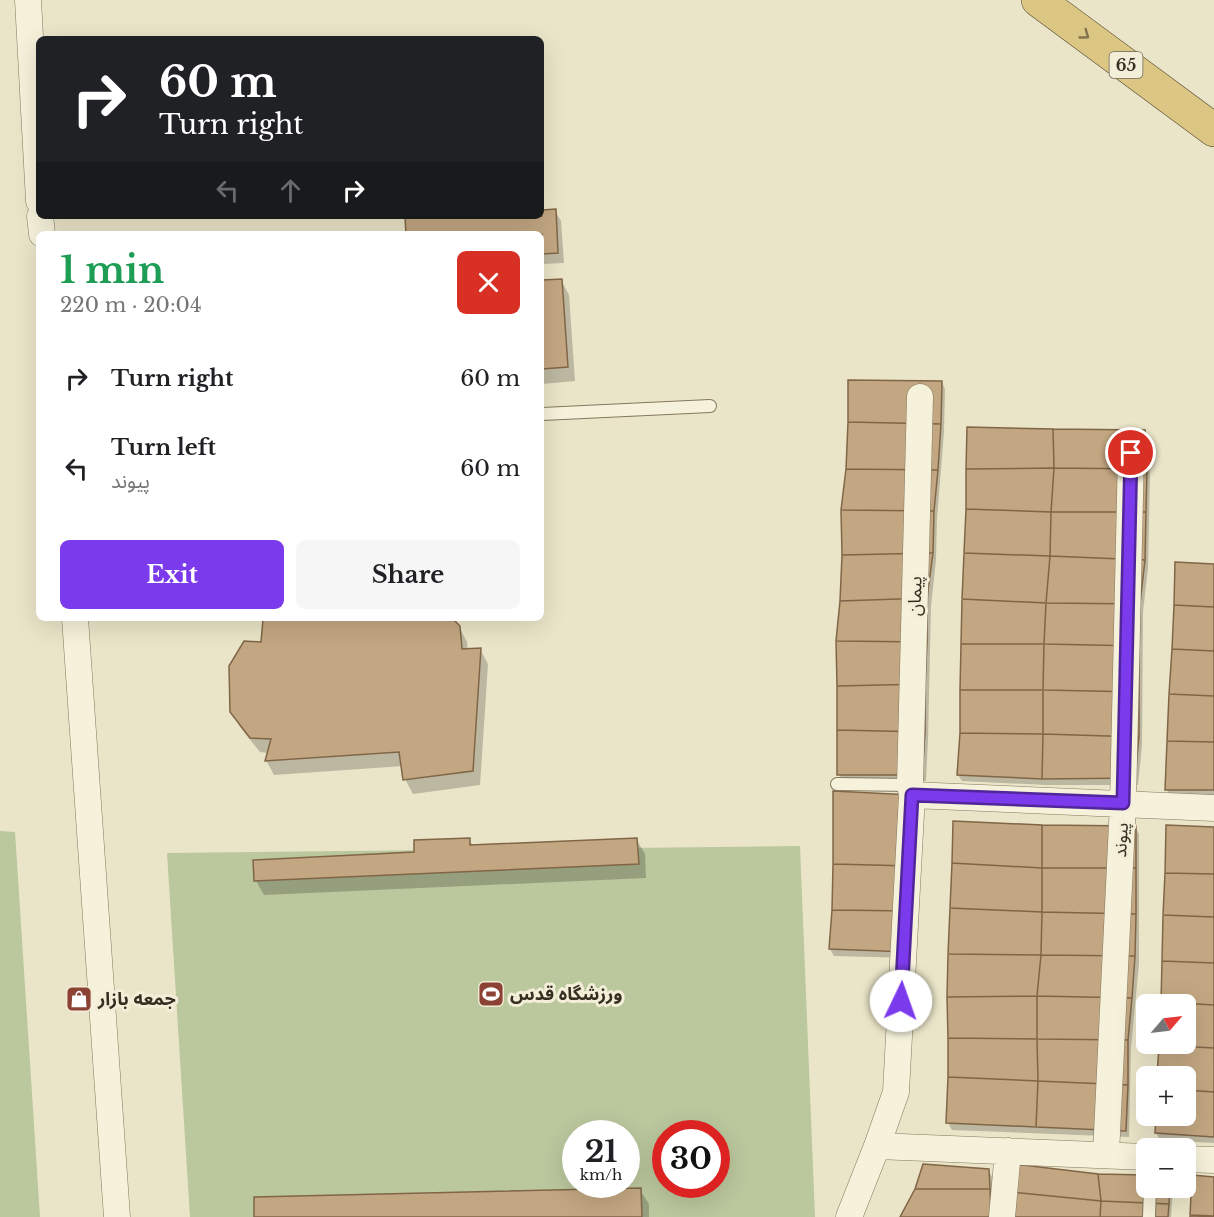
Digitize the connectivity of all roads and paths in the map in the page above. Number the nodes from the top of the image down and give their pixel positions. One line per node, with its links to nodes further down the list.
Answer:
1 (28, 0): 4 (street)
2 (1038, 0): 3 (highway, 65, one-way to 3)
3 (1214, 130)
4 (36, 146)
5 (920, 397): 11 (street, پیمان)
6 (710, 406): 7 (lane)
7 (544, 414)
8 (1131, 453): 12 (street, پیوند)
9 (75, 621): 21 (street)
10 (837, 784): 11 (lane)
11 (911, 790): 12 (street); 14 (street, پیمان)
12 (1123, 803): 13 (street); 16 (street, پیوند)
13 (1214, 808)
14 (877, 1146): 15 (street); 22 (street, پیمان)
15 (1008, 1151): 16 (street); 23 (street)
16 (1106, 1154): 17 (street)
17 (1136, 1156)
18 (1196, 1159): 19 (street)
19 (1214, 1160)
20 (1150, 1198): 24 (lane)
21 (117, 1217)
22 (849, 1217)
23 (1002, 1217)
24 (1149, 1217)

